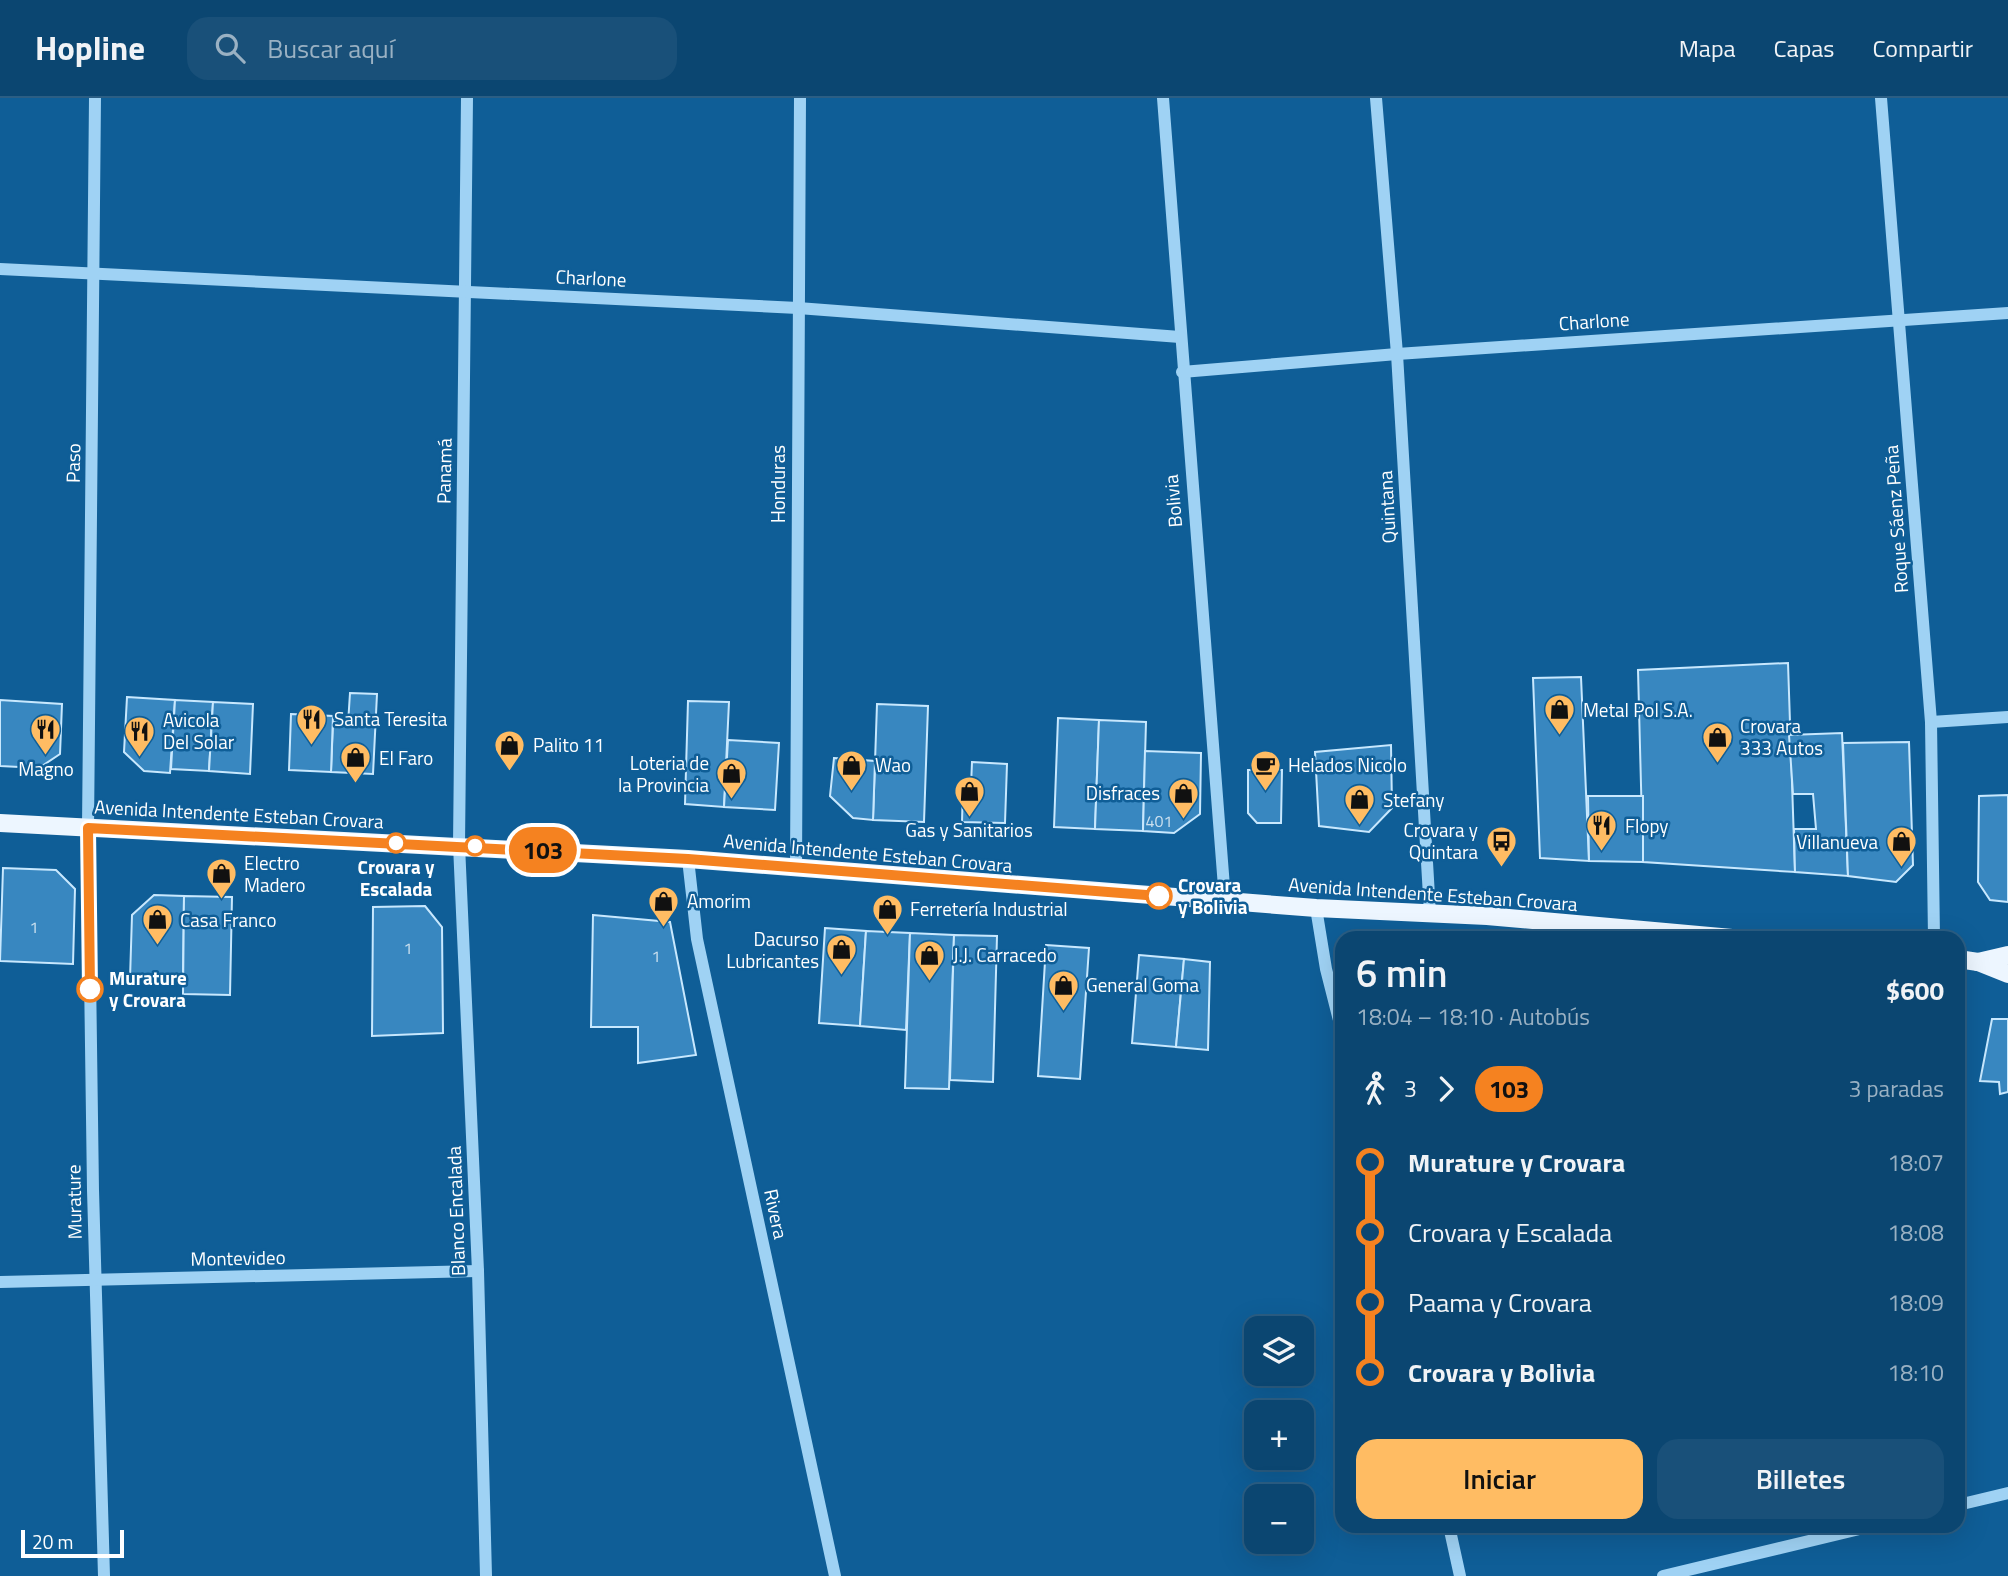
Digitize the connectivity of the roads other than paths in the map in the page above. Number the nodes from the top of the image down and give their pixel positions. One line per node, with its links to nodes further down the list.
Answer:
1 (95, 98): 8 (street, Paso)
2 (467, 98): 9 (street, Panamá)
3 (800, 98): 10 (street, Honduras)
4 (1163, 98): 13 (street, Bolivia)
5 (1376, 98): 14 (street, Quintana)
6 (1881, 98): 12 (street, Roque Sáenz Peña)
7 (0, 269): 8 (street, Charlone)
8 (94, 276): 9 (street, Charlone); 19 (street, Paso)
9 (466, 290): 10 (street, Charlone); 20 (street, Panamá)
10 (798, 308): 13 (street, Charlone); 22 (street, Honduras)
11 (2008, 313): 12 (street, Charlone)
12 (1899, 320): 14 (street, Charlone); 17 (street, Roque Sáenz Peña)
13 (1180, 337): 15 (street, Bolivia)
14 (1397, 354): 15 (street, Charlone); 25 (street, Quintana)
15 (1182, 372): 23 (street, Bolivia)
16 (2008, 717): 17 (street)
17 (1931, 722): 27 (street, Roque Sáenz Peña)
18 (0, 823): 19 (main road, Avenida Intendente Esteban Crovara)
19 (88, 828): 20 (main road, Avenida Intendente Esteban Crovara); 34 (street, Murature)
20 (459, 845): 21 (main road, Avenida Intendente Esteban Crovara); 33 (street, Blanco Encalada)
21 (688, 859): 22 (main road, Avenida Intendente Esteban Crovara); 42 (street, Rivera)
22 (796, 869): 23 (main road, Avenida Intendente Esteban Crovara)
23 (1225, 900): 24 (main road, Avenida Intendente Esteban Crovara)
24 (1317, 908): 25 (main road, Avenida Intendente Esteban Crovara); 32 (street)
25 (1430, 913): 26 (main road, Avenida Intendente Esteban Crovara)
26 (1647, 931)
27 (1934, 931)
28 (2008, 955): 30 (main road)
29 (1965, 960): 30 (main road)
30 (1978, 962): 31 (main road)
31 (2008, 974)
32 (1335, 1004)
33 (478, 1271): 34 (street, Montevideo); 41 (street, Blanco Encalada)
34 (96, 1281): 35 (street, Montevideo); 40 (street, Murature)
35 (0, 1282)
36 (2008, 1493): 37 (street)
37 (1965, 1503)
38 (1451, 1533): 43 (street)
39 (1843, 1533): 44 (street)
40 (104, 1576)
41 (486, 1576)
42 (835, 1576)
43 (1460, 1576)
44 (1663, 1576)

